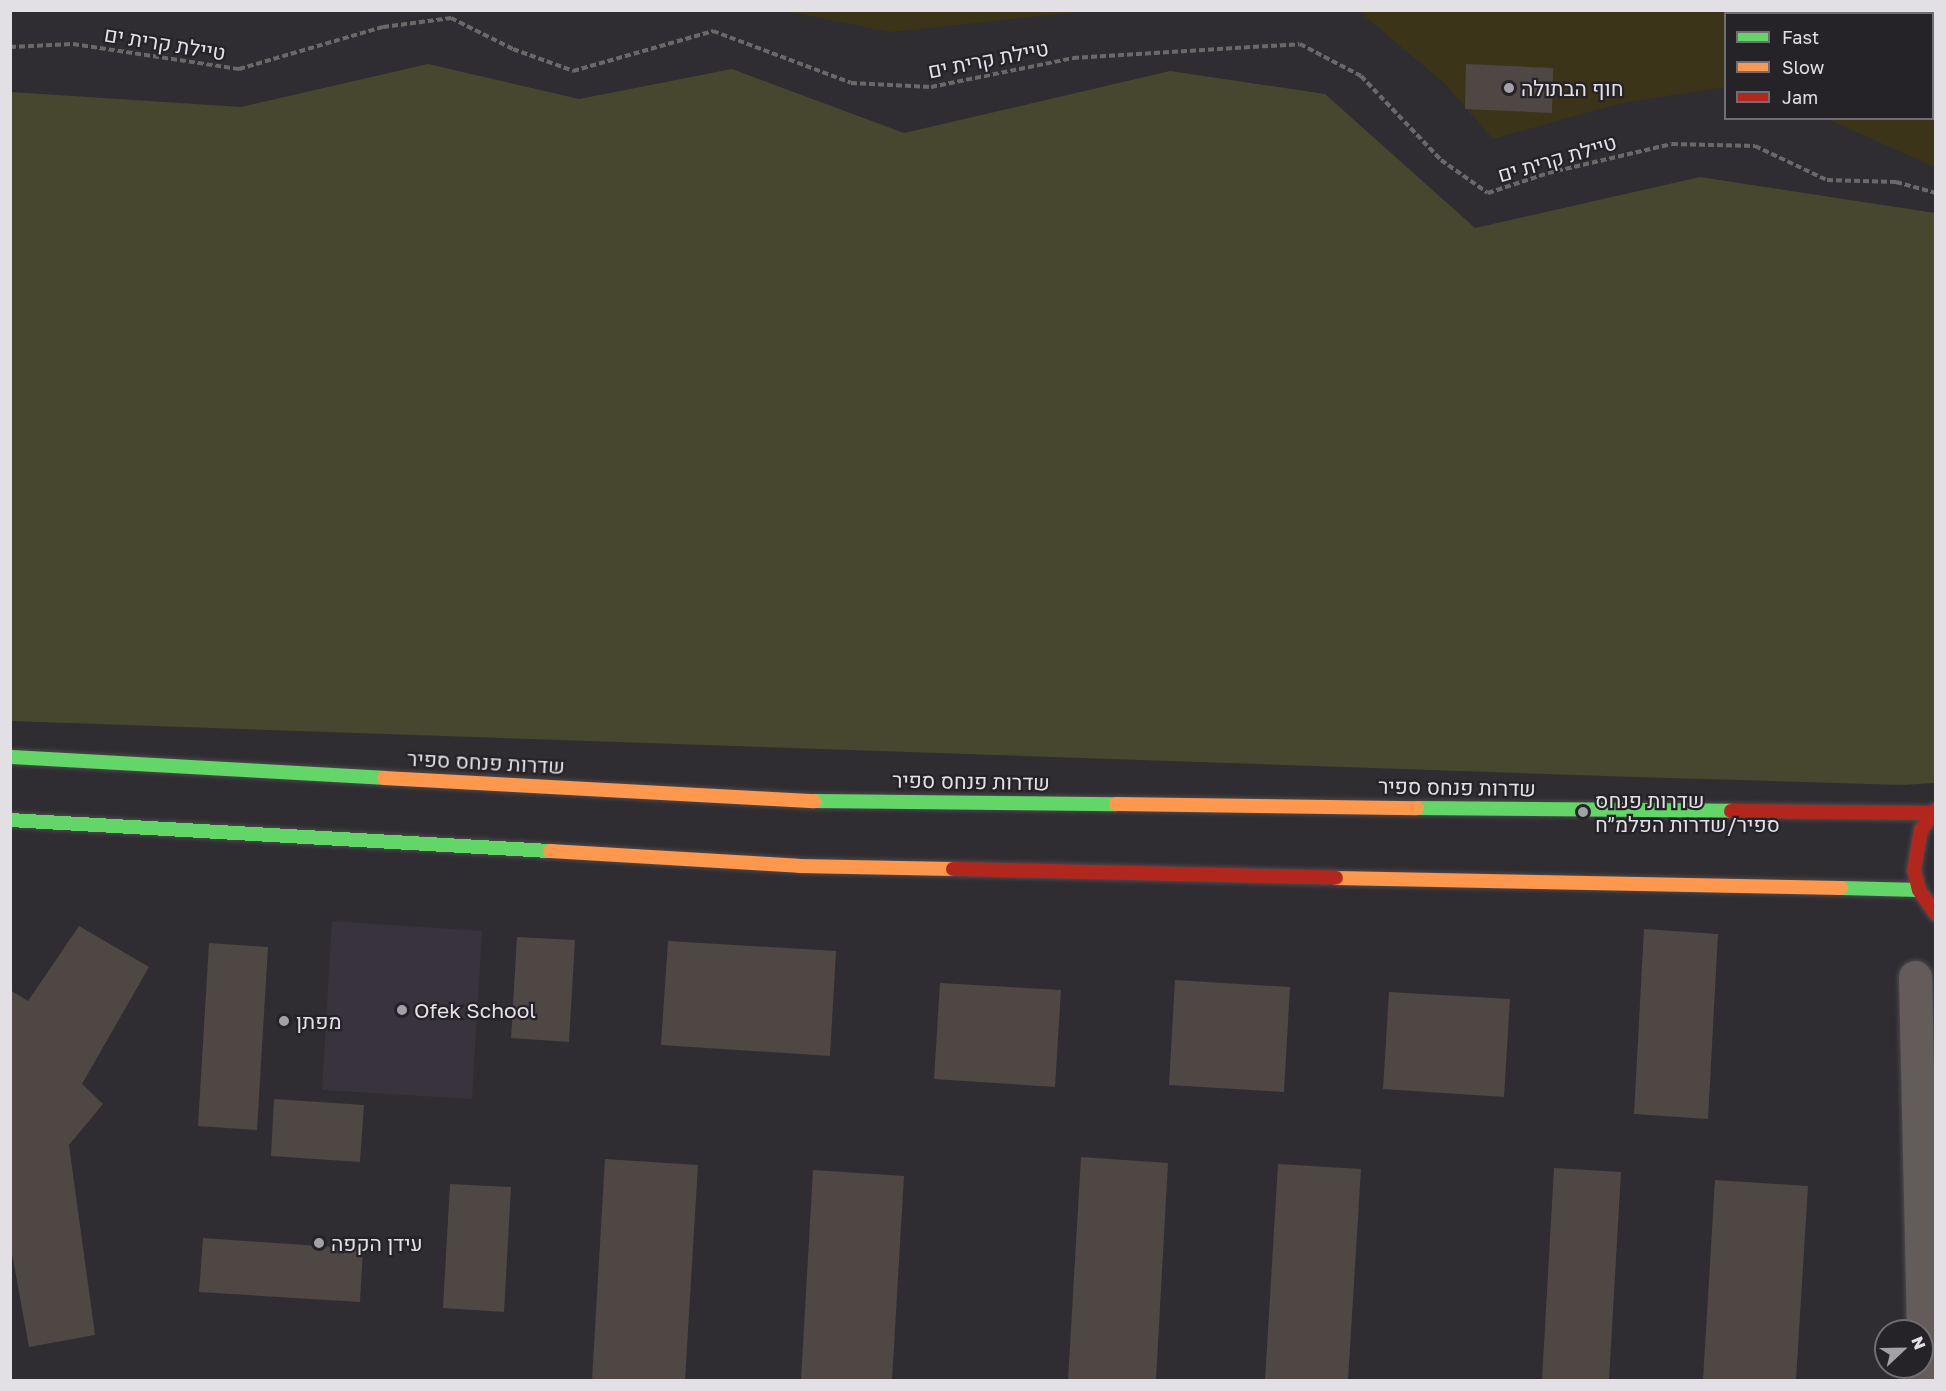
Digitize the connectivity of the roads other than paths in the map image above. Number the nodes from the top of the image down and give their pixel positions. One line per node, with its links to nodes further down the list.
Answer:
1 (10, 757): 2 (street, שדרות פנחס ספיר)
2 (1934, 811): 4 (street, שדרות פנחס ספיר)
3 (10, 820): 4 (street)
4 (1919, 890): 5 (street, שדרות פנחס ספיר)
5 (1935, 914)
6 (1915, 977): 7 (street)
7 (1924, 1380)

